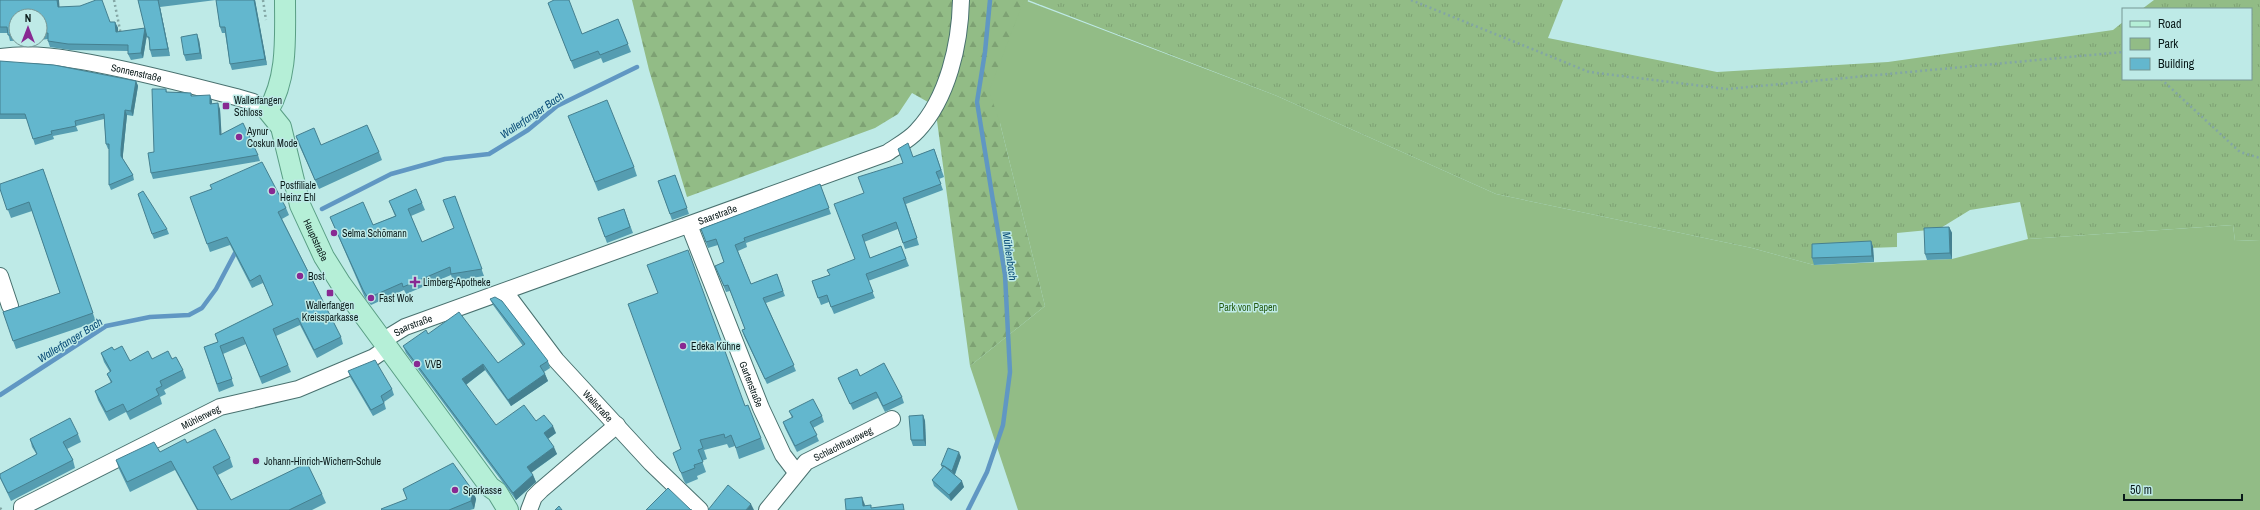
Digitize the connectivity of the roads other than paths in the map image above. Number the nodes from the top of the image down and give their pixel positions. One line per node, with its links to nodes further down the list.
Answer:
1 (285, 0): 4 (main road)
2 (961, 0): 5 (street, Saarstraße)
3 (0, 57): 4 (street, Sonnenstraße)
4 (268, 111): 9 (main road, Hauptstraße)
5 (690, 225): 7 (street, Saarstraße); 12 (street, Gartenstraße)
6 (0, 276): 8 (street)
7 (505, 292): 9 (street, Saarstraße); 11 (street, Wallstraße)
8 (10, 306)
9 (385, 345): 13 (main road, Hauptstraße); 14 (street, Mühlenweg)
10 (892, 419): 12 (street, Schlachthausweg)
11 (617, 425): 17 (street); 18 (street, Wallstraße)
12 (796, 472): 19 (street, Schlachthausweg)
13 (490, 487): 15 (main road, Hauptstraße); 16 (main road, Hauptstraße)
14 (22, 508)
15 (495, 510)
16 (508, 510)
17 (529, 510)
18 (700, 510)
19 (767, 510)

